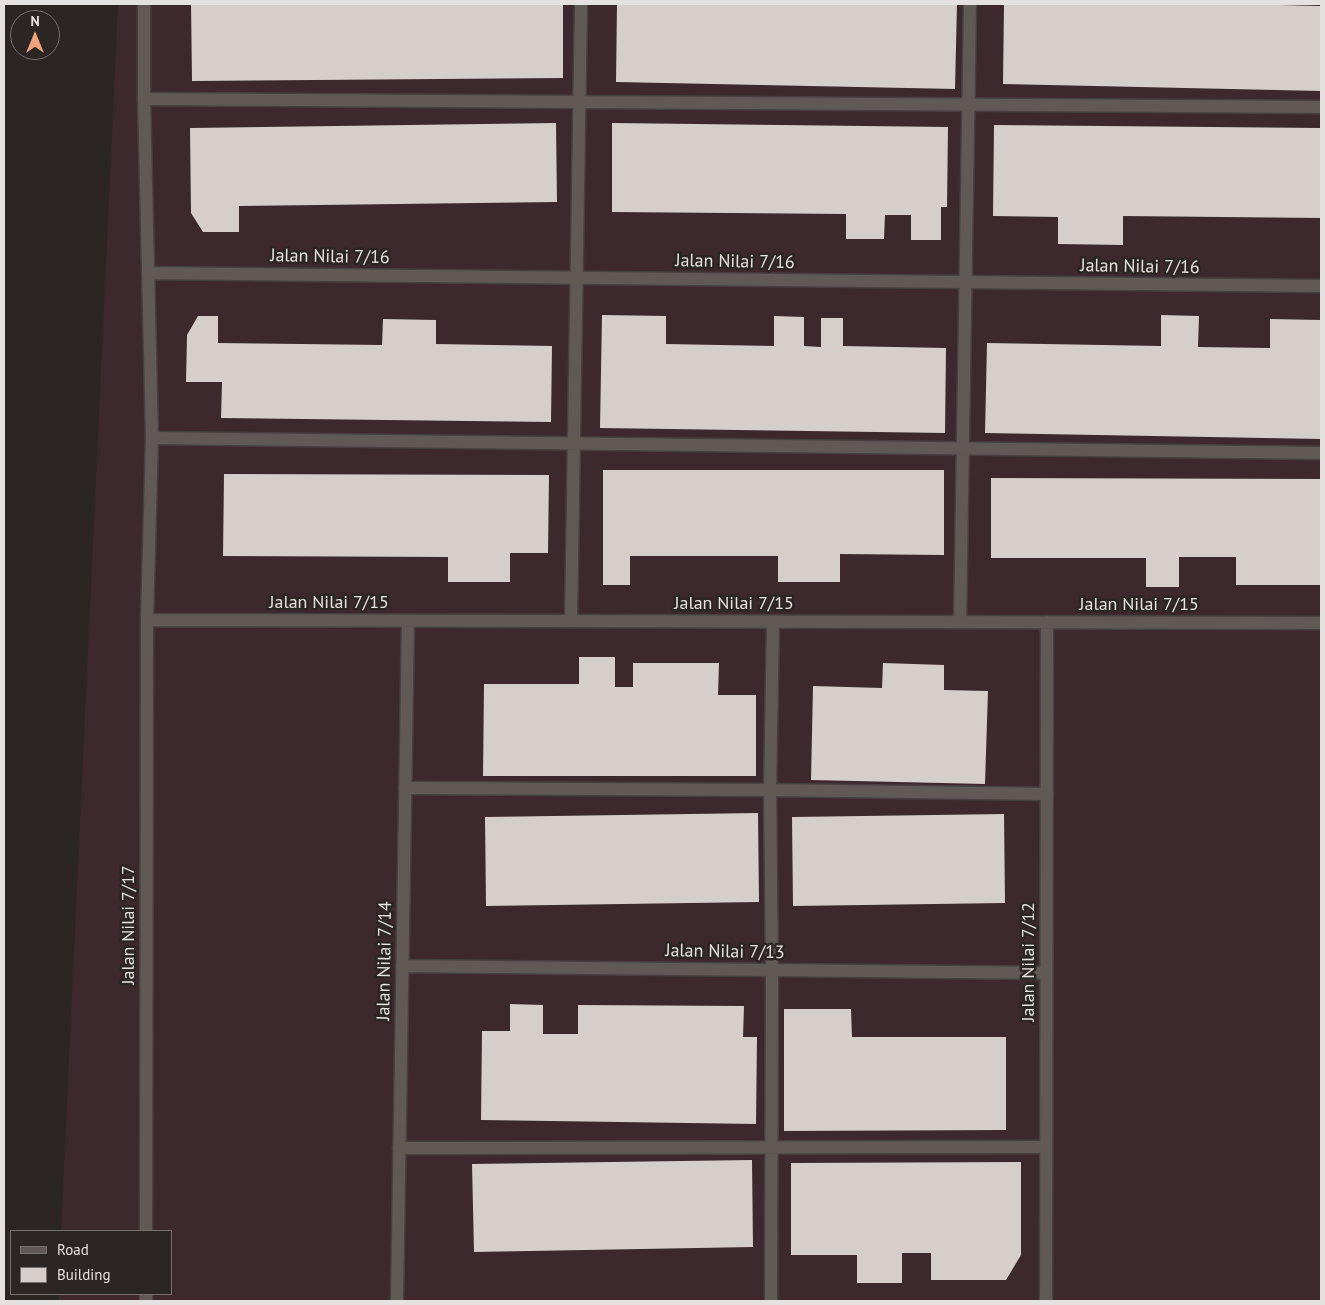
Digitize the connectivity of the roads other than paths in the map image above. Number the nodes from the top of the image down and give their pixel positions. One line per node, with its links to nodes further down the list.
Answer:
1 (144, 4): 4 (street, Jalan Nilai 7/17)
2 (581, 4): 5 (street)
3 (970, 4): 6 (street)
4 (144, 99): 5 (street); 8 (street, Jalan Nilai 7/17)
5 (579, 102): 6 (street); 9 (street)
6 (968, 104): 7 (street); 10 (street)
7 (1321, 107)
8 (148, 273): 9 (street, Jalan Nilai 7/16); 12 (street, Jalan Nilai 7/17)
9 (576, 278): 10 (street, Jalan Nilai 7/16); 13 (street)
10 (966, 282): 11 (street, Jalan Nilai 7/16); 14 (street)
11 (1321, 286)
12 (152, 438): 13 (street); 16 (street, Jalan Nilai 7/17)
13 (574, 443): 14 (street); 18 (street)
14 (962, 448): 15 (street); 20 (street)
15 (1321, 453)
16 (147, 620): 17 (street, Jalan Nilai 7/15); 32 (street, Jalan Nilai 7/17)
17 (408, 620): 18 (street, Jalan Nilai 7/15); 23 (street, Jalan Nilai 7/14)
18 (571, 621): 19 (street, Jalan Nilai 7/15)
19 (773, 622): 20 (street, Jalan Nilai 7/15); 24 (street)
20 (960, 622): 21 (street, Jalan Nilai 7/15)
21 (1047, 622): 22 (street, Jalan Nilai 7/15); 25 (street, Jalan Nilai 7/12)
22 (1321, 623)
23 (405, 788): 24 (street); 26 (street, Jalan Nilai 7/14)
24 (770, 790): 25 (street); 27 (street)
25 (1047, 794): 28 (street, Jalan Nilai 7/12)
26 (402, 966): 27 (street, Jalan Nilai 7/13); 30 (street, Jalan Nilai 7/14)
27 (772, 970): 28 (street, Jalan Nilai 7/13); 31 (street)
28 (1046, 973): 29 (street, Jalan Nilai 7/12)
29 (1046, 1147): 31 (street); 35 (street, Jalan Nilai 7/12)
30 (399, 1148): 31 (street); 33 (street, Jalan Nilai 7/14)
31 (771, 1148): 34 (street)
32 (146, 1230)
33 (397, 1301)
34 (771, 1301)
35 (1046, 1301)

